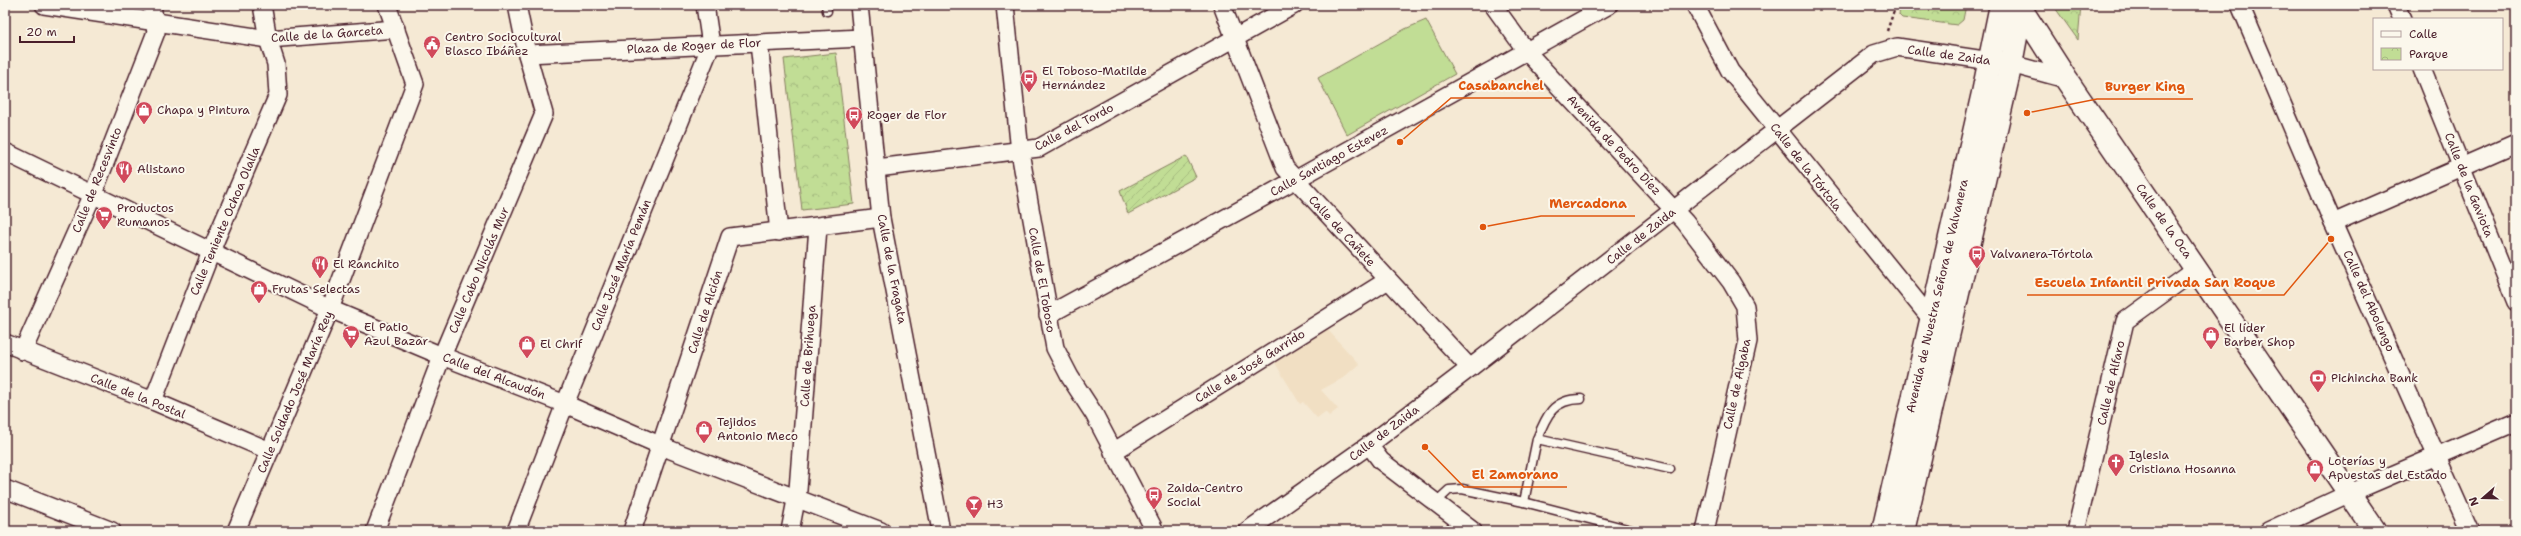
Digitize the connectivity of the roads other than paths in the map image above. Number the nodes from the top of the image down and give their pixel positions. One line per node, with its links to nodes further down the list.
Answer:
1 (44, 5): 18 (street, Calle de la Garceta)
2 (152, 5): 18 (street, Calle de Recesvinto)
3 (262, 5): 22 (street, Calle Teniente Ochoa Olalla)
4 (387, 5): 19 (street, Calle Soldado José María Rey)
5 (517, 5): 26 (street, Calle Cabo Nicolás Mur)
6 (705, 5): 24 (street)
7 (859, 5): 20 (street, Calle de la Fragata)
8 (1005, 5): 33 (street, Calle de El Toboso)
9 (1222, 5): 21 (street, Calle de Cañete)
10 (1294, 5): 21 (street, Calle del Tordo)
11 (1493, 5): 25 (street, Avenida de Pedro Díez)
12 (1609, 5): 25 (street, Calle Santiago Estevez)
13 (1695, 5): 30 (street, Calle de la Tórtola)
14 (2240, 5): 40 (street, Calle del Abolengo)
15 (2396, 5): 17 (street)
16 (2014, 6): 27 (main road, Calle de la Oca); 29 (main road, Calle de la Oca)
17 (2402, 18)
18 (154, 22): 22 (street, Calle de la Garceta); 37 (street, Calle de Recesvinto)
19 (396, 29): 22 (street, Calle de la Garceta); 47 (street, Calle Soldado José María Rey)
20 (862, 38): 23 (street, Plaza de Roger de Flor); 35 (street, Calle de la Fragata)
21 (1235, 38): 33 (street, Calle del Tordo); 36 (street, Calle de Cañete)
22 (268, 39): 43 (street, Calle Teniente Ochoa Olalla)
23 (759, 43): 24 (street, Plaza de Roger de Flor); 42 (street)
24 (711, 45): 26 (street, Plaza de Roger de Flor); 56 (street, Calle José María Pemán)
25 (1527, 52): 36 (street, Calle Santiago Estevez); 38 (street, Avenida de Pedro Díez)
26 (527, 54): 52 (street, Calle Cabo Nicolás Mur)
27 (2001, 62): 29 (street, Calle de Zaida); 30 (street, Calle de Zaida); 49 (main road, Avenida de Nuestra Señora de Valvanera); 84 (main road, Avenida de Nuestra Señora de Valvanera)
28 (2422, 70): 34 (street, Calle de la Gaviota)
29 (2066, 79): 44 (main road, Calle de la Oca)
30 (1777, 131): 38 (street, Calle de Zaida); 49 (street, Calle de la Tórtola)
31 (2516, 143): 34 (street)
32 (5, 152): 37 (street, Calle del Alcaudón)
33 (1020, 152): 35 (street, Calle del Tordo); 48 (street, Calle de El Toboso)
34 (2462, 167): 40 (street); 46 (street, Calle de la Gaviota)
35 (877, 168): 39 (street, Calle de la Fragata)
36 (1295, 180): 45 (street, Calle de Cañete); 48 (street, Calle Santiago Estevez)
37 (93, 194): 43 (street, Calle del Alcaudón); 51 (street, Calle de Recesvinto)
38 (1674, 210): 53 (street, Calle de Zaida); 82 (street, Calle de Algaba)
39 (881, 218): 41 (street, Calle de Alción); 77 (street, Calle de la Fragata)
40 (2333, 223): 63 (street, Calle del Abolengo)
41 (818, 227): 42 (street, Calle de Alción); 67 (street, Calle de Brihuega)
42 (779, 232): 59 (street, Calle de Alción)
43 (211, 250): 47 (street, Calle del Alcaudón); 55 (street, Calle Teniente Ochoa Olalla)
44 (2197, 269): 66 (main road, Calle de la Oca); 85 (street, Calle de Alfaro)
45 (1388, 280): 53 (street, Calle de Cañete); 62 (street, Calle de José Garrido)
46 (2516, 302)
47 (330, 309): 52 (street, Calle del Alcaudón); 61 (street, Calle Soldado José María Rey)
48 (1048, 315): 62 (street, Calle de El Toboso)
49 (1931, 319): 83 (main road, Avenida de Nuestra Señora de Valvanera)
50 (5, 343): 51 (street, Calle de la Postal)
51 (23, 351): 55 (street, Calle de la Postal)
52 (442, 356): 56 (street, Calle del Alcaudón); 72 (street, Calle Cabo Nicolás Mur)
53 (1470, 368): 60 (street, Calle de Zaida)
54 (1581, 399): 58 (lane)
55 (153, 401): 61 (street, Calle de la Postal)
56 (565, 404): 59 (street, Calle del Alcaudón); 73 (street, Calle José María Pemán)
57 (2516, 422): 63 (street)
58 (1537, 439): 64 (lane); 68 (lane)
59 (661, 446): 67 (street, Calle del Alcaudón); 74 (street, Calle de Alción)
60 (1369, 446): 69 (street); 79 (street, Calle de Zaida)
61 (270, 451): 71 (street, Calle Soldado José María Rey)
62 (1113, 452): 78 (street, Calle de El Toboso)
63 (2438, 455): 66 (street); 88 (street, Calle del Abolengo)
64 (1670, 469)
65 (5, 489): 70 (street)
66 (2350, 493): 86 (street); 87 (main road, Calle de la Oca)
67 (797, 498): 75 (street, Calle de Brihuega); 76 (street, Calle del Alcaudón)
68 (1524, 502): 69 (lane); 81 (lane)
69 (1436, 503): 80 (street)
70 (112, 531)
71 (236, 531)
72 (375, 531)
73 (516, 531)
74 (632, 531)
75 (790, 531)
76 (882, 531)
77 (940, 531)
78 (1155, 531)
79 (1247, 531)
80 (1473, 531)
81 (1635, 531)
82 (1704, 531)
83 (1883, 531)
84 (1902, 531)
85 (2076, 531)
86 (2268, 531)
87 (2375, 531)
88 (2470, 531)

